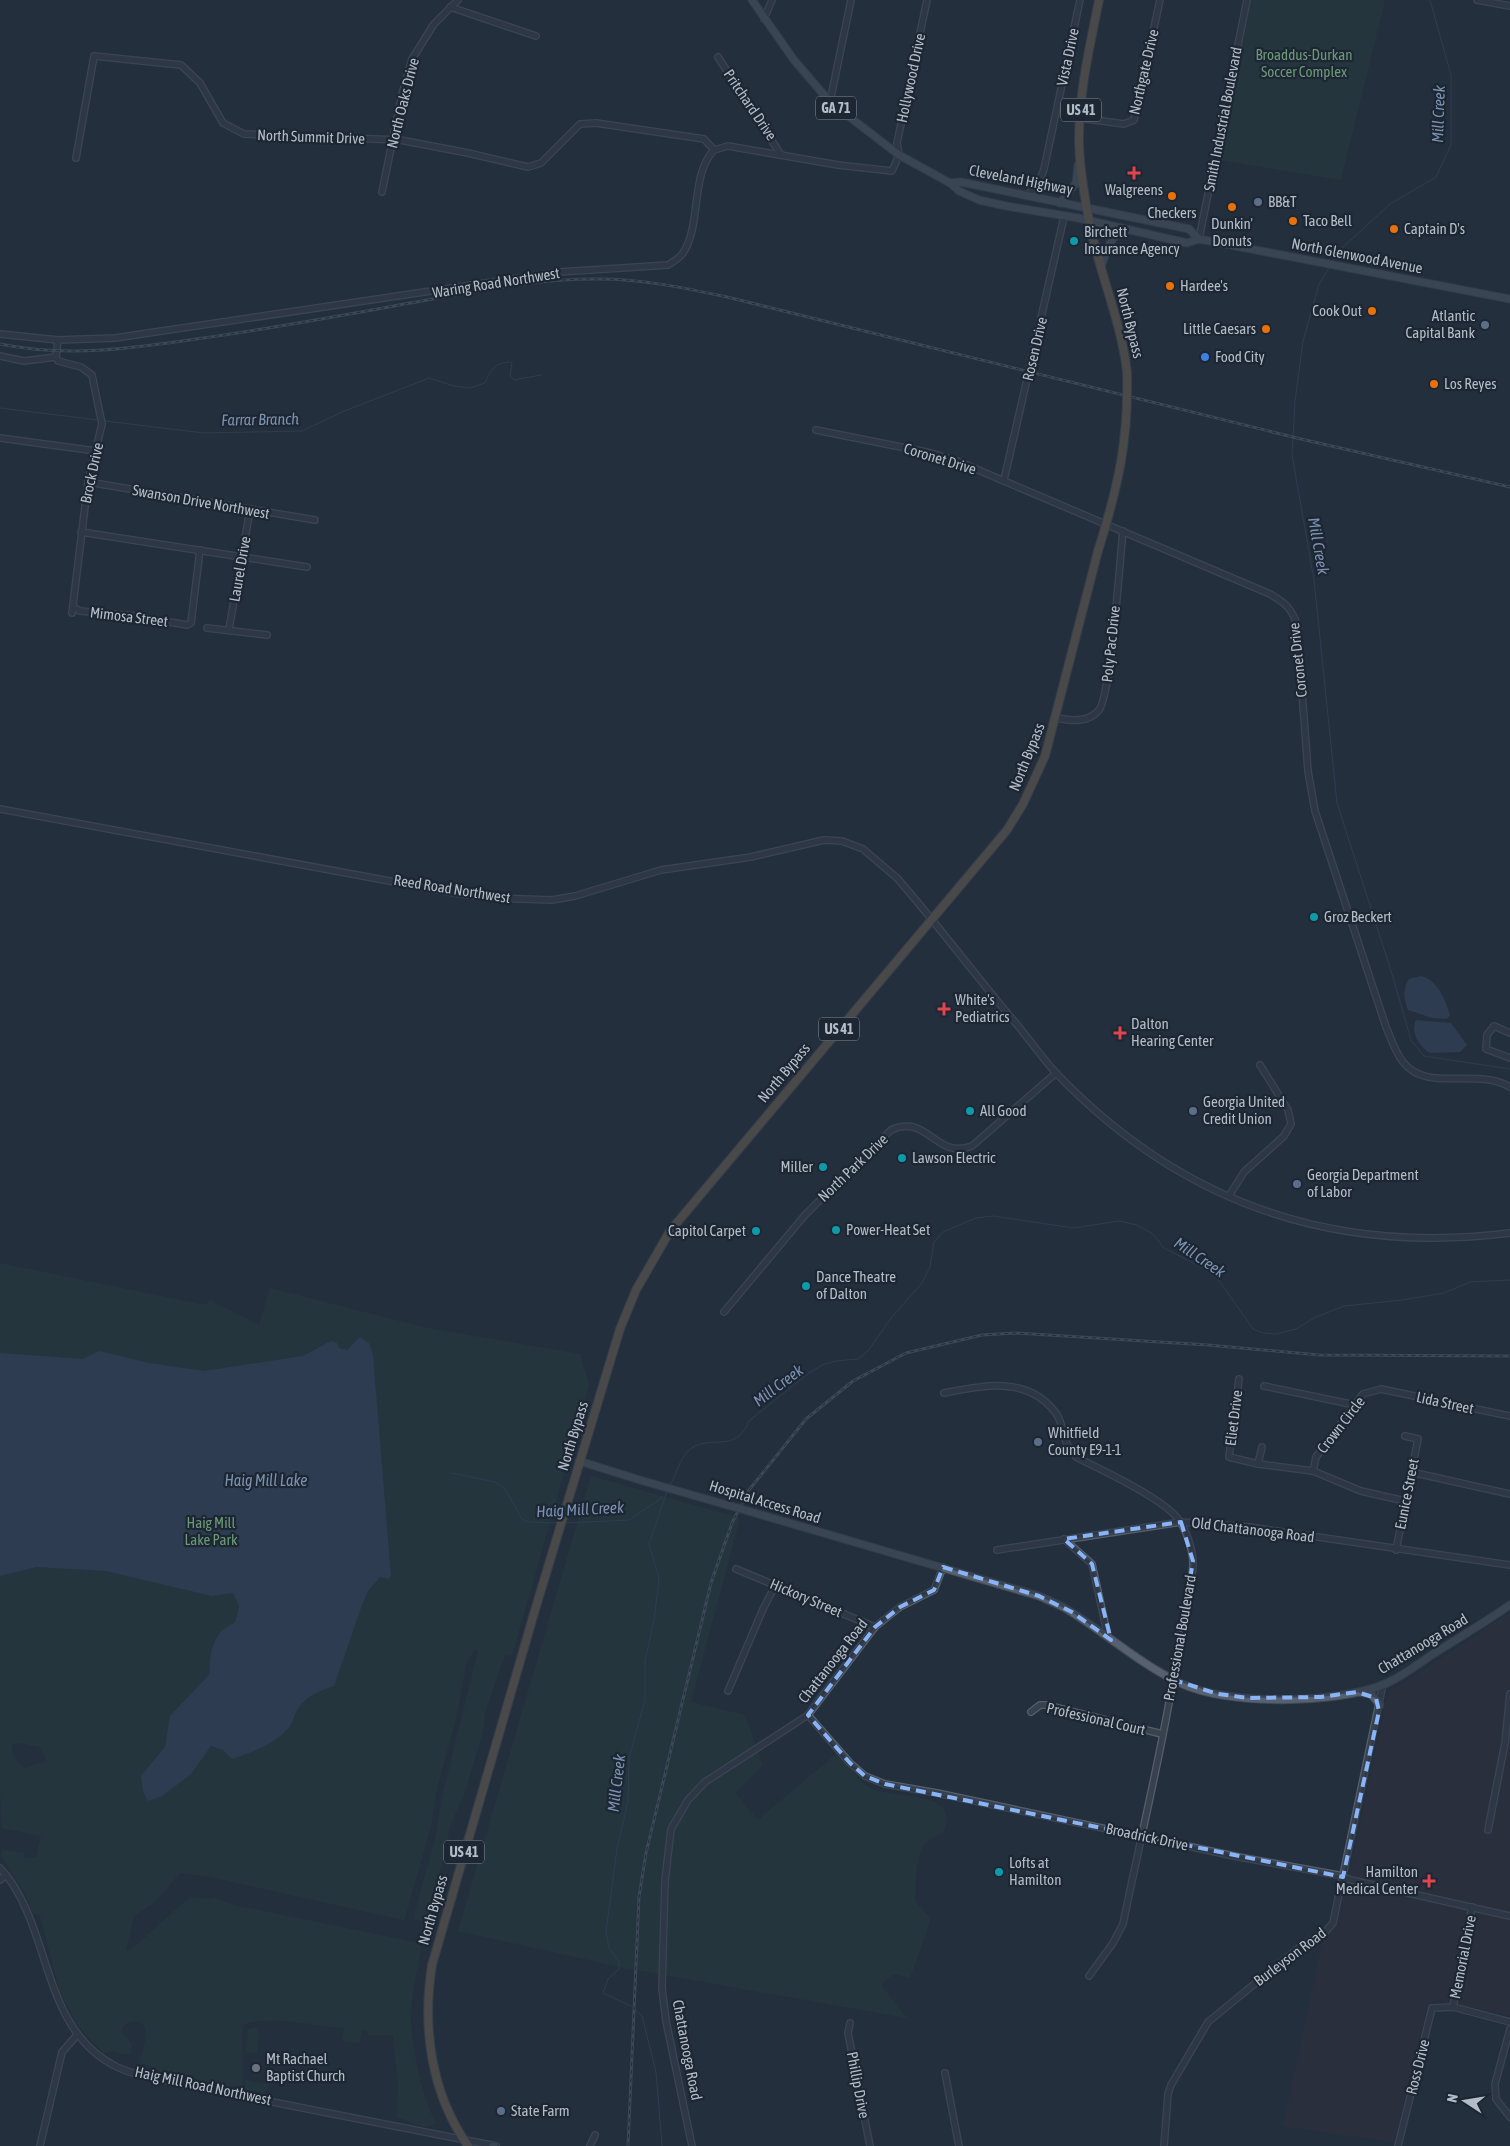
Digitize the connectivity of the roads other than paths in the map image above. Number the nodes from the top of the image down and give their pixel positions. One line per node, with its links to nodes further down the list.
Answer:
1 (458, 0): 12 (street, North Oaks Drive)
2 (752, 0): 13 (main road, Cleveland Highway / GA 71)
3 (772, 0): 13 (street)
4 (851, 0): 16 (street)
5 (927, 0): 22 (street, Hollywood Drive)
6 (1080, 0): 26 (street, Vista Drive)
7 (1100, 0): 17 (highway, North Bypass / US 41)
8 (1160, 0): 17 (street, Northgate Drive)
9 (1247, 0): 32 (street, Smith Industrial Boulevard)
10 (1477, 0): 11 (street)
11 (1510, 6)
12 (450, 7): 14 (street); 18 (street, North Oaks Drive)
13 (764, 19): 16 (main road, Cleveland Highway / GA 71)
14 (536, 36)
15 (718, 57): 21 (street, Pritchard Drive)
16 (830, 102): 22 (main road, Cleveland Highway / GA 71)
17 (1080, 118): 20 (highway, North Bypass / US 41)
18 (393, 140): 19 (street, North Summit Drive); 23 (street, North Summit Drive); 25 (street, North Oaks Drive)
19 (714, 150): 21 (street); 36 (street, Waring Road Northwest)
20 (1080, 150): 27 (main road); 28 (highway, North Bypass / US 41)
21 (782, 154): 22 (street)
22 (899, 155): 24 (main road, Cleveland Highway / GA 71)
23 (76, 158)
24 (950, 182): 26 (main road, Cleveland Highway / GA 71); 29 (main road, Cleveland Highway / GA 71)
25 (382, 192)
26 (1026, 196): 27 (main road, Cleveland Highway / GA 71)
27 (1060, 203): 28 (main road, Cleveland Highway / GA 71)
28 (1087, 207): 30 (highway, North Bypass / US 41); 32 (main road, North Glenwood Avenue)
29 (1064, 217): 30 (main road, Cleveland Highway / GA 71); 42 (street, Rosen Drive)
30 (1089, 221): 31 (main road, North Glenwood Avenue); 33 (highway, North Bypass / US 41)
31 (1127, 230): 32 (main road, North Glenwood Avenue); 33 (main road)
32 (1199, 239): 34 (main road, North Glenwood Avenue)
33 (1101, 267): 55 (highway, North Bypass / US 41, bridge)
34 (1510, 299)
35 (0, 334): 36 (street, Waring Road Northwest)
36 (58, 340): 38 (street)
37 (0, 356): 38 (street)
38 (56, 357): 41 (street, Brock Drive)
39 (816, 430): 42 (street, Coronet Drive)
40 (0, 438): 41 (street)
41 (96, 451): 43 (street, Brock Drive)
42 (1004, 480): 46 (street, Coronet Drive)
43 (88, 482): 44 (street, Swanson Drive Northwest); 47 (street, Brock Drive)
44 (250, 510): 45 (street, Swanson Drive Northwest); 49 (street, Laurel Drive)
45 (315, 520)
46 (1123, 531): 55 (street, Poly Pac Drive); 62 (street, Coronet Drive)
47 (81, 532): 48 (street); 51 (street, Brock Drive)
48 (200, 550): 49 (street); 51 (street, Mimosa Street)
49 (242, 556): 50 (street); 53 (street, Laurel Drive)
50 (307, 568)
51 (73, 610)
52 (207, 628): 53 (street)
53 (229, 629): 54 (street)
54 (267, 635)
55 (1057, 718): 57 (highway, North Bypass / US 41)
56 (0, 809): 57 (street, Reed Road Northwest)
57 (931, 921): 61 (street, Reed Road Northwest); 75 (highway, North Bypass / US 41)
58 (1510, 1033): 59 (street)
59 (1510, 1058)
60 (1260, 1065): 63 (street)
61 (1056, 1072): 63 (street, Reed Road Northwest); 65 (street, North Park Drive)
62 (1510, 1087)
63 (1229, 1196): 64 (street, Reed Road Northwest)
64 (1510, 1233)
65 (724, 1312)
66 (1240, 1379): 74 (street, Eliet Drive)
67 (1264, 1386): 70 (street)
68 (1380, 1389): 70 (street, Crown Circle); 71 (street, Lida Street)
69 (944, 1393): 81 (street, Professional Boulevard)
70 (1355, 1404): 77 (street, Crown Circle)
71 (1510, 1416)
72 (1405, 1436): 78 (street, Eunice Street)
73 (1262, 1447): 76 (street)
74 (1229, 1457): 76 (street, Crown Circle)
75 (579, 1461): 86 (main road, Hospital Access Road, bridge); 120 (highway, North Bypass / US 41)
76 (1258, 1464): 77 (street, Crown Circle)
77 (1313, 1472): 80 (street, Crown Circle)
78 (1411, 1472): 79 (street); 80 (street, Eunice Street)
79 (1510, 1494)
80 (1405, 1501): 84 (street, Eunice Street)
81 (1180, 1522): 82 (street, Old Chattanooga Road); 84 (street, Old Chattanooga Road); 92 (street, Professional Boulevard)
82 (1064, 1539): 83 (street, Old Chattanooga Road); 91 (street)
83 (997, 1550)
84 (1396, 1550): 85 (street, Old Chattanooga Road)
85 (1510, 1565)
86 (944, 1567): 90 (street, Chattanooga Road); 91 (main road, Chattanooga Road)
87 (736, 1569): 88 (street, Hickory Street)
88 (776, 1584): 90 (street, Hickory Street); 94 (street)
89 (1510, 1605): 93 (main road, Chattanooga Road)
90 (875, 1627): 99 (street, Chattanooga Road)
91 (1108, 1637): 92 (main road, Chattanooga Road)
92 (1174, 1680): 95 (main road, Chattanooga Road); 100 (street, Professional Boulevard)
93 (1383, 1684): 95 (main road, Chattanooga Road); 97 (street, Burleyson Road)
94 (728, 1691)
95 (1357, 1692): 97 (main road)
96 (1510, 1694): 101 (street)
97 (1380, 1705): 107 (street, Burleyson Road)
98 (1032, 1712): 100 (street, Professional Court)
99 (808, 1715): 104 (street, Broadrick Drive); 124 (street, Chattanooga Road)
100 (1162, 1734): 104 (street, Professional Boulevard)
101 (1502, 1760): 102 (street); 103 (street)
102 (1510, 1762)
103 (1488, 1830)
104 (1142, 1836): 107 (street, Broadrick Drive); 111 (street, Professional Boulevard)
105 (0, 1868): 106 (street, Haig Mill Road Northwest)
106 (6, 1874): 108 (street); 116 (street, Haig Mill Road Northwest)
107 (1343, 1877): 109 (street, Broadrick Drive); 127 (street, Burleyson Road)
108 (0, 1880)
109 (1472, 1908): 110 (street, Broadrick Drive); 112 (street, Memorial Drive)
110 (1510, 1916)
111 (1089, 1976)
112 (1453, 2007): 113 (street); 128 (street, Ross Drive)
113 (1510, 2022)
114 (850, 2023): 125 (street, Phillip Drive)
115 (1510, 2029): 118 (street)
116 (77, 2036): 120 (street, Haig Mill Road Northwest); 121 (street)
117 (945, 2073): 126 (street)
118 (1510, 2117)
119 (594, 2135): 123 (street)
120 (465, 2143): 122 (street, Haig Mill Road Northwest)
121 (40, 2146)
122 (494, 2146)
123 (590, 2146)
124 (692, 2146)
125 (870, 2146)
126 (959, 2146)
127 (1164, 2146)
128 (1398, 2146)

